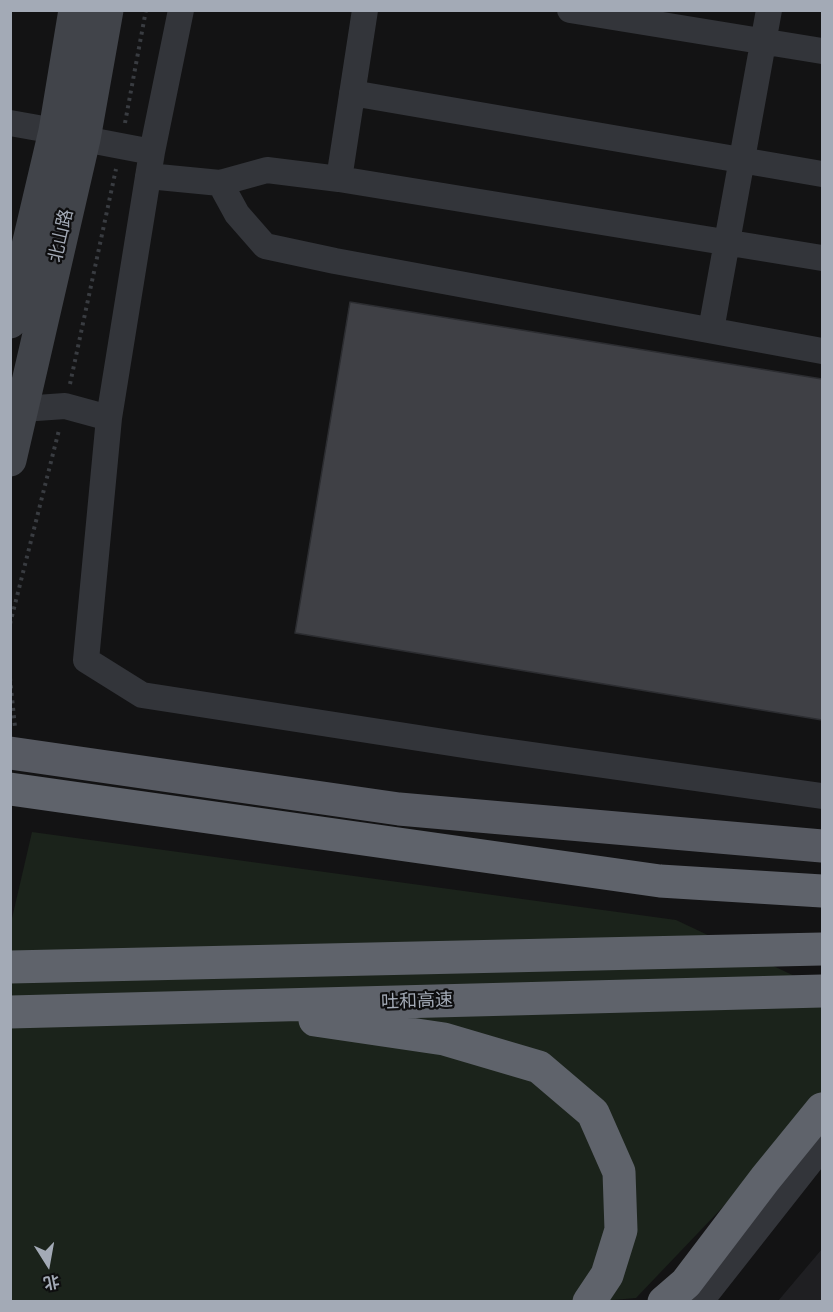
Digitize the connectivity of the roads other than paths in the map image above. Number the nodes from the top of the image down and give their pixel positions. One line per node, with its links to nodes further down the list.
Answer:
1 (75, 10): 11 (main road, 北山路)
2 (107, 10): 11 (main road, 北山路)
3 (181, 10): 12 (street)
4 (365, 10): 9 (street)
5 (570, 10): 7 (street)
6 (770, 10): 7 (street)
7 (764, 41): 8 (street); 13 (street)
8 (822, 51)
9 (352, 93): 13 (street); 16 (street)
10 (10, 123): 11 (street)
11 (69, 135): 12 (street); 20 (main road, 北山路); 23 (main road, 北山路)
12 (152, 152): 15 (street)
13 (742, 160): 14 (street); 18 (street)
14 (822, 174)
15 (148, 177): 17 (street); 24 (street)
16 (339, 179): 17 (street); 18 (street)
17 (220, 183): 21 (street)
18 (727, 242): 19 (street); 21 (street)
19 (822, 258)
20 (10, 322)
21 (711, 330): 22 (street)
22 (822, 351)
23 (22, 409): 24 (street); 25 (main road, 北山路)
24 (109, 418): 28 (street)
25 (10, 460)
26 (14, 754): 29 (highway)
27 (10, 789): 30 (highway)
28 (822, 796)
29 (822, 846)
30 (822, 891)
31 (822, 948): 32 (highway)
32 (10, 967)
33 (822, 991): 34 (highway, 吐和高速)
34 (215, 1008): 35 (highway, 吐和高速); 38 (highway)
35 (10, 1012)
36 (822, 1109): 39 (highway)
37 (822, 1148): 40 (street)
38 (589, 1302)
39 (664, 1302)
40 (700, 1302)

